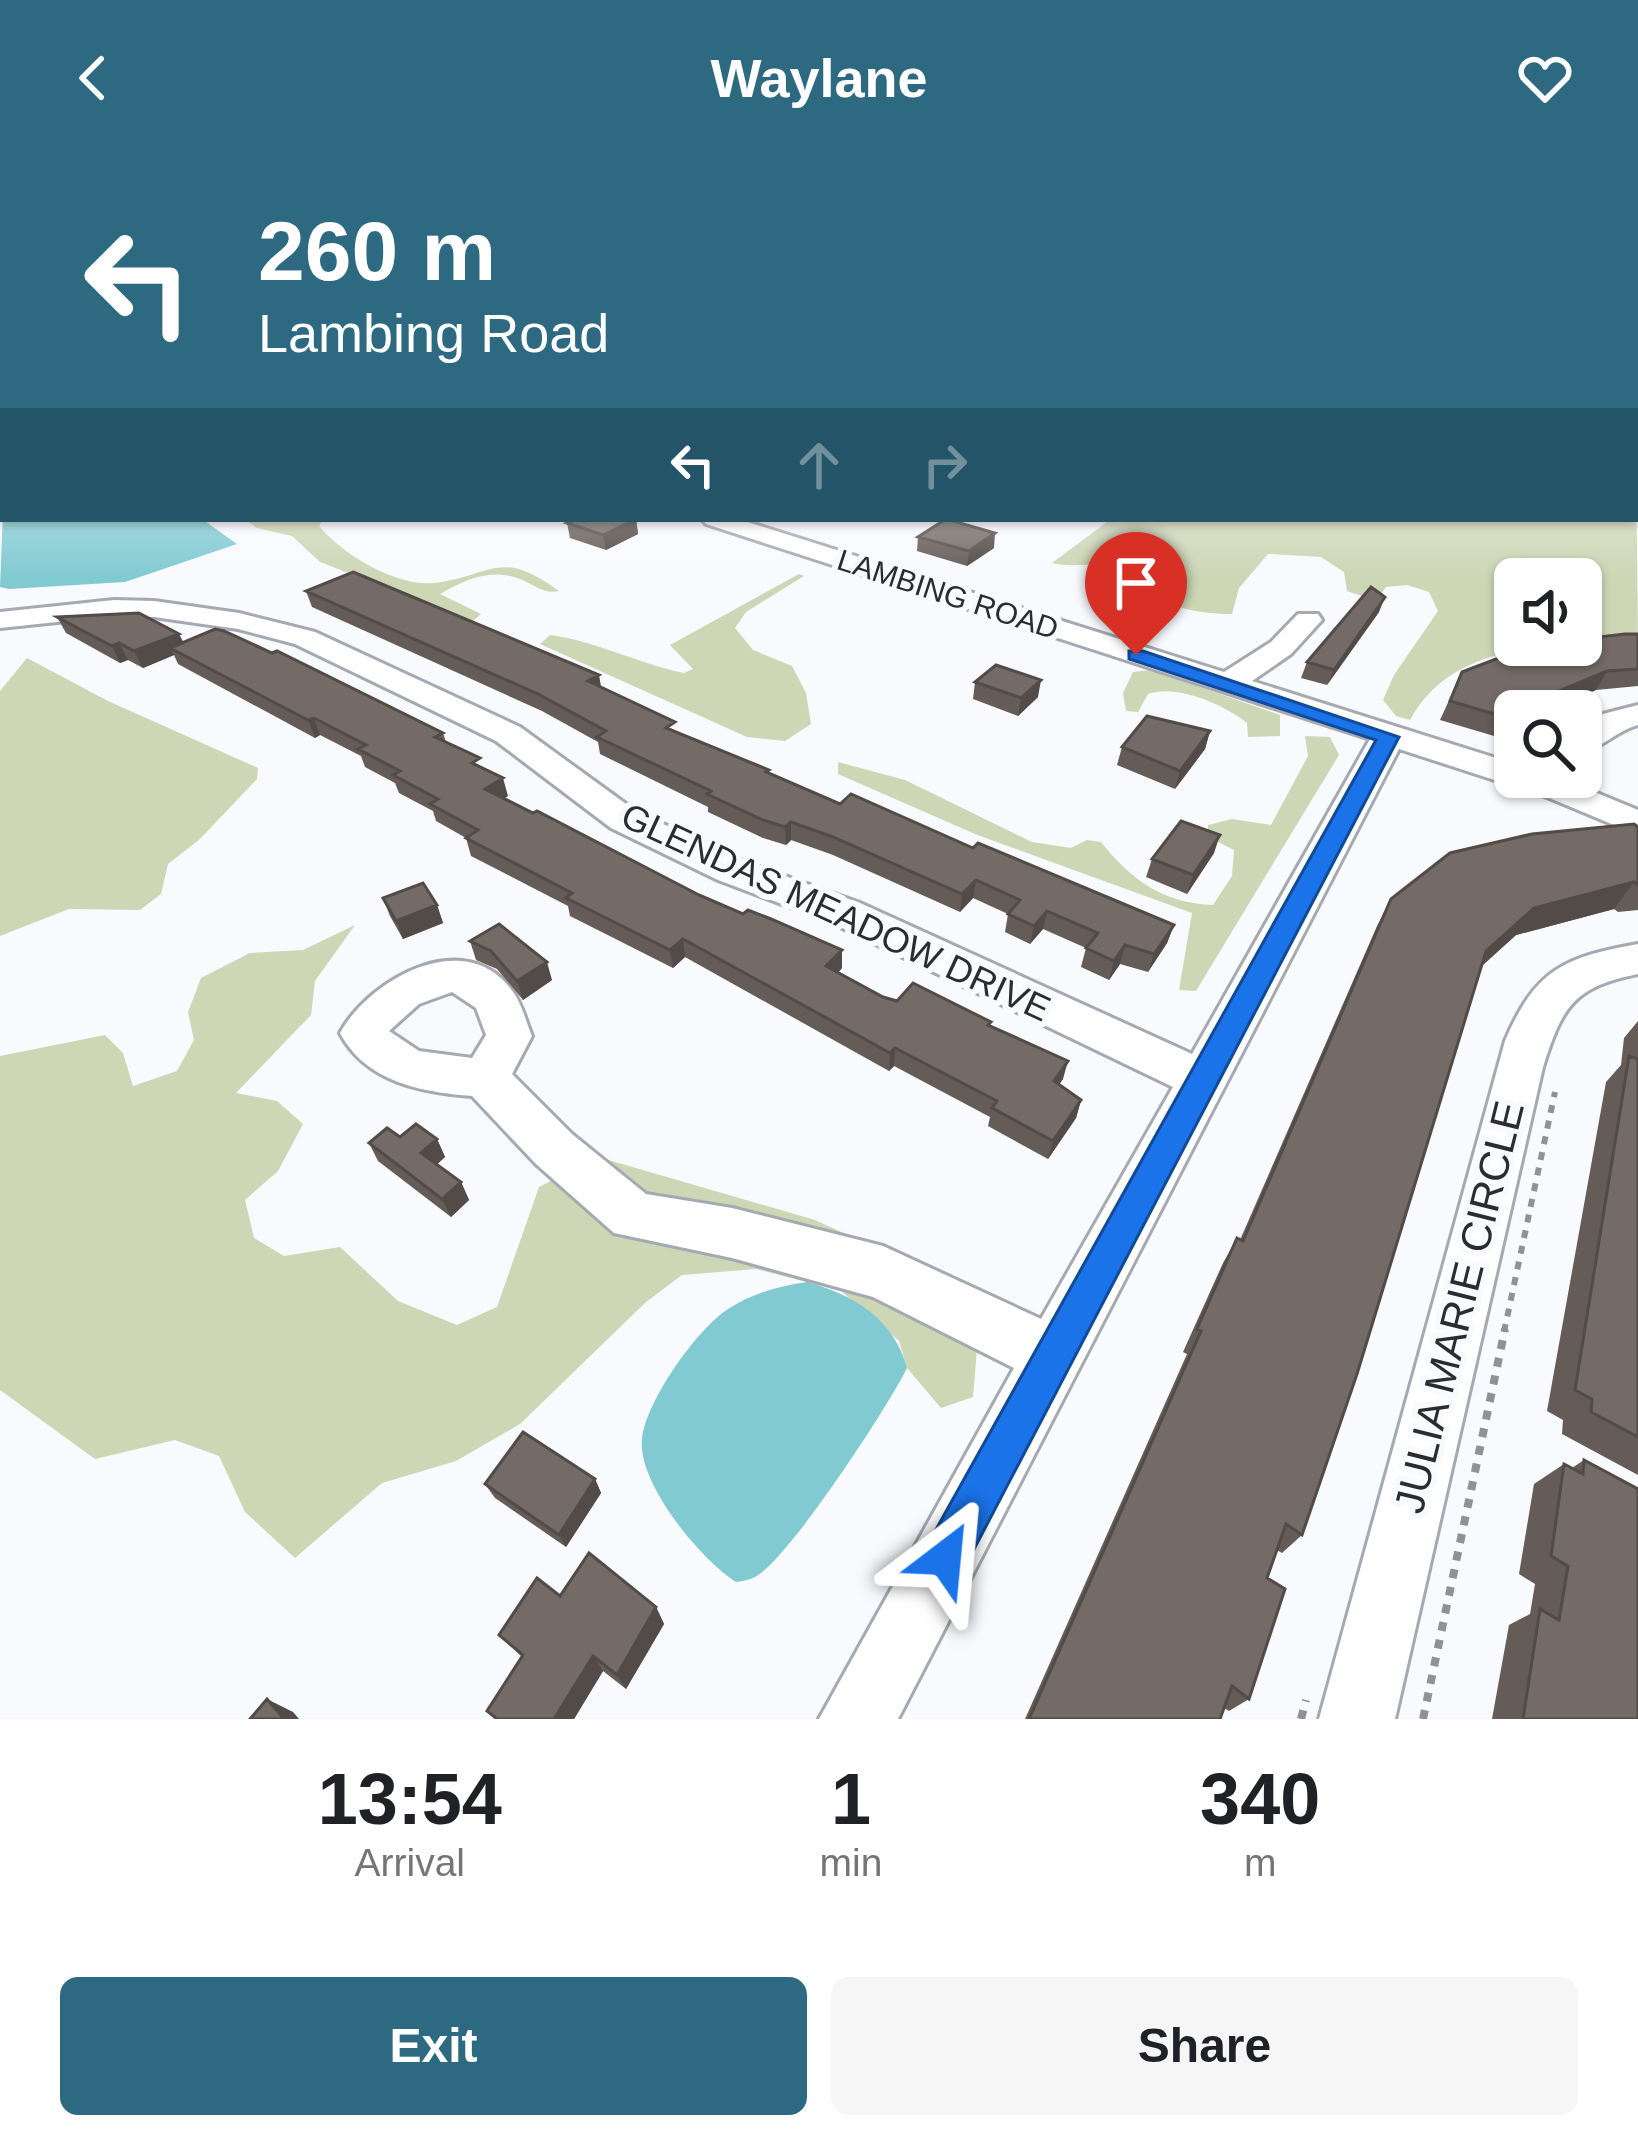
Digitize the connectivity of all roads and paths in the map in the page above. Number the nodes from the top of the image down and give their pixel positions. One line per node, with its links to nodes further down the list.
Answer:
1 (723, 522): 4 (street, LAMBING ROAD)
2 (0, 620): 14 (street, GLENDAS MEADOW DRIVE)
3 (1308, 620): 4 (street)
4 (1226, 684): 7 (street, LAMBING ROAD)
5 (1638, 715): 6 (street)
6 (1602, 727)
7 (1388, 737): 8 (street, LAMBING ROAD); 14 (street)
8 (1494, 769)
9 (1590, 798): 10 (street, LAMBING ROAD)
10 (1638, 824)
11 (1638, 959): 17 (street, JULIA MARIE CIRCLE)
12 (484, 1078): 15 (street)
13 (1558, 1080): 18 (path)
14 (1203, 1081): 15 (street)
15 (1055, 1357): 16 (street)
16 (857, 1719)
17 (1357, 1719)
18 (1423, 1719)

